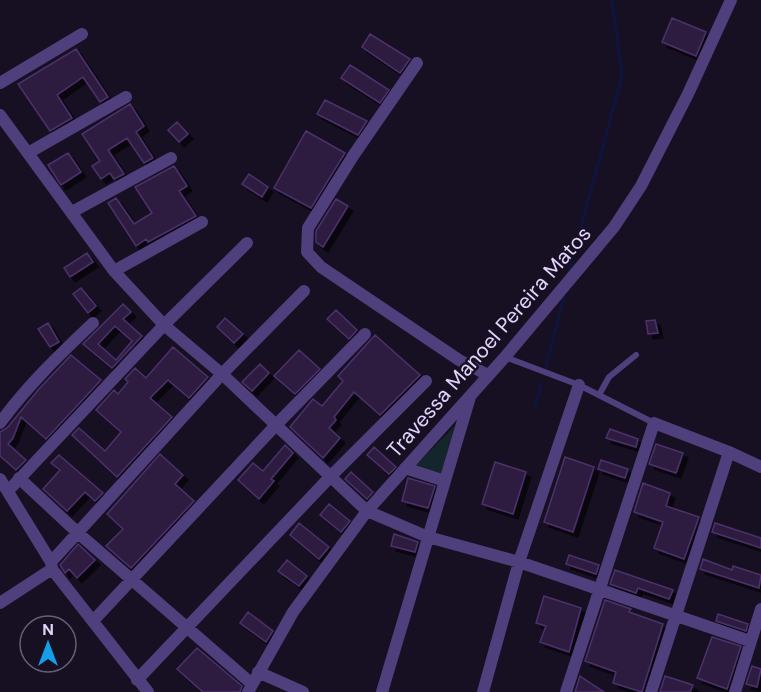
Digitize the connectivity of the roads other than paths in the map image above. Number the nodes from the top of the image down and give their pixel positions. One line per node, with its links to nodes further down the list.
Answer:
1 (731, 0): 18 (street, Travessa Manoel Pereira Matos)
2 (82, 34): 4 (street)
3 (417, 63): 20 (street)
4 (0, 83)
5 (126, 97): 7 (street)
6 (0, 115): 7 (street)
7 (28, 153): 9 (street)
8 (171, 158): 9 (street)
9 (72, 212): 12 (street)
10 (202, 222): 12 (street)
11 (248, 243): 15 (street)
12 (114, 270): 15 (street)
13 (304, 291): 19 (street)
14 (93, 322): 25 (street)
15 (164, 325): 19 (street); 32 (street)
16 (366, 334): 27 (street)
17 (636, 355): 24 (lane)
18 (505, 357): 20 (street, Travessa Manoel Pereira Matos); 22 (lane)
19 (222, 374): 27 (street); 37 (street)
20 (488, 375): 23 (street, Travessa Manoel Pereira Matos)
21 (426, 381): 31 (street)
22 (579, 385): 24 (lane); 39 (street)
23 (471, 394): 30 (street, Travessa Manoel Pereira Matos); 34 (street)
24 (599, 395): 26 (lane)
25 (0, 423)
26 (654, 423): 28 (street); 42 (street)
27 (276, 425): 31 (street); 41 (street)
28 (729, 452): 29 (street); 45 (street)
29 (761, 467)
30 (405, 468): 34 (street); 36 (street, Travessa Manoel Pereira Matos)
31 (331, 476): 36 (street); 47 (street)
32 (19, 478): 35 (street); 37 (street)
33 (0, 479): 35 (street)
34 (445, 481): 38 (street)
35 (8, 490): 40 (street)
36 (367, 511): 38 (street); 49 (street, Travessa Manoel Pereira Matos)
37 (78, 533): 40 (street); 41 (street)
38 (429, 537): 39 (street); 54 (street)
39 (519, 562): 42 (street); 55 (street)
40 (52, 566): 43 (street); 46 (street)
41 (133, 580): 46 (street); 47 (street)
42 (598, 590): 45 (street); 56 (street)
43 (0, 603)
44 (761, 609): 48 (street)
45 (675, 617): 48 (street); 57 (street)
46 (93, 621): 50 (street)
47 (187, 628): 50 (street); 51 (street)
48 (750, 642): 58 (street)
49 (258, 672): 51 (street, Travessa Manoel Pereira Matos); 53 (street)
50 (137, 680): 52 (street)
51 (250, 688)
52 (148, 692)
53 (303, 692)
54 (382, 692)
55 (483, 692)
56 (566, 692)
57 (651, 692)
58 (735, 692)

